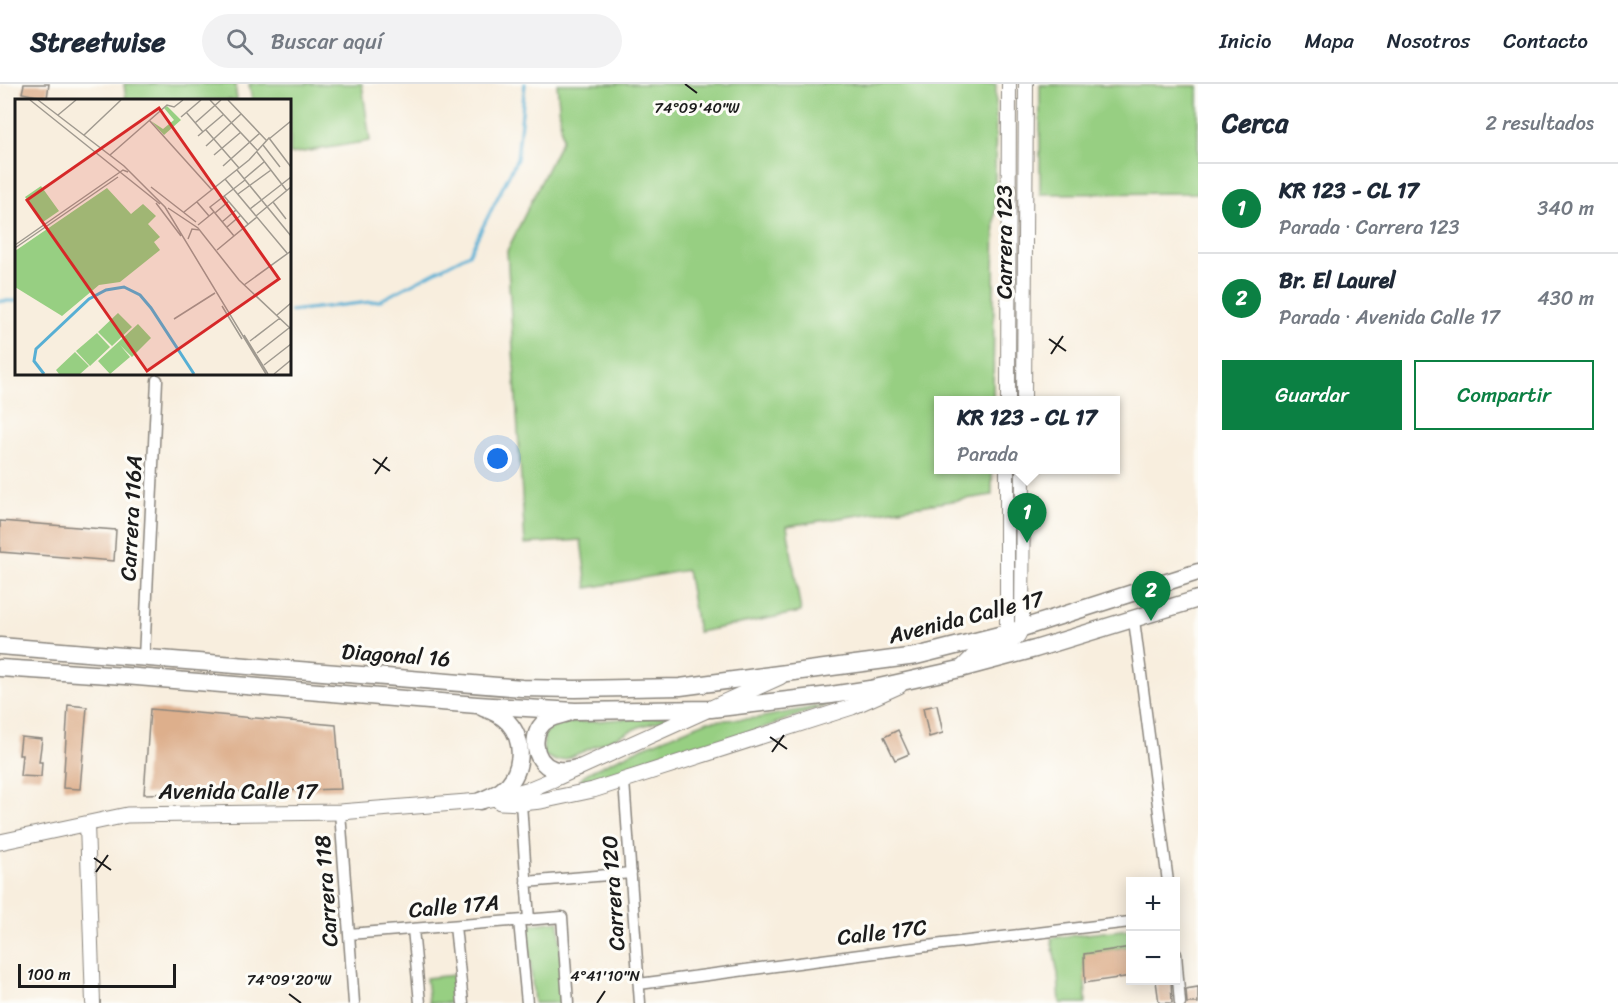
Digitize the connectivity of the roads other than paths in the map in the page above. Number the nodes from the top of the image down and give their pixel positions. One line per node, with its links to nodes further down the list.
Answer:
1 (1009, 84): 3 (street, Carrera 123)
2 (1026, 84): 4 (street, Carrera 123)
3 (1008, 202): 4 (street); 6 (street, Carrera 123)
4 (1025, 202): 7 (street, Carrera 123)
5 (157, 380): 15 (street, Carrera 116A)
6 (1008, 396)
7 (1024, 396)
8 (1007, 474): 13 (street)
9 (1023, 474): 13 (street)
10 (1198, 572): 13 (main road, Avenida Calle 17)
11 (1198, 599): 12 (main road, Avenida Calle 17)
12 (1134, 620): 17 (main road, Avenida Calle 17); 32 (street)
13 (1014, 630): 17 (street); 18 (main road, Avenida Calle 17)
14 (0, 646): 15 (main road, Diagonal 16)
15 (144, 658): 18 (main road, Diagonal 16)
16 (0, 668): 20 (main road, Diagonal 16)
17 (960, 669): 19 (main road, Avenida Calle 17)
18 (789, 673): 21 (main road, Avenida Calle 17)
19 (906, 681): 21 (main road, Avenida Calle 17); 24 (main road, Avenida Calle 17)
20 (477, 705): 22 (main road, Diagonal 16); 26 (main road)
21 (711, 709): 22 (main road, Diagonal 16); 23 (main road, Avenida Calle 17)
22 (575, 711): 23 (main road)
23 (577, 768): 25 (main road); 26 (main road, Avenida Calle 17)
24 (624, 781): 25 (main road, Avenida Calle 17); 31 (street, Carrera 120)
25 (584, 793): 27 (main road, Avenida Calle 17)
26 (480, 801): 27 (main road, Avenida Calle 17); 28 (main road, Avenida Calle 17)
27 (521, 803): 33 (street)
28 (340, 812): 29 (main road, Avenida Calle 17); 38 (street, Carrera 118)
29 (87, 824): 30 (main road, Avenida Calle 17); 41 (street)
30 (0, 842)
31 (631, 873): 33 (street); 39 (street, Carrera 120)
32 (1167, 877)
33 (526, 882): 34 (street)
34 (524, 920): 36 (street, Calle 17A); 45 (street); 46 (street, Calle 17A)
35 (1126, 923): 39 (street, Calle 17C)
36 (456, 926): 37 (street, Calle 17A); 44 (street)
37 (413, 929): 38 (street, Calle 17A); 43 (street)
38 (349, 934): 42 (street, Carrera 118)
39 (639, 984): 47 (street, Carrera 120)
40 (1179, 985): 48 (street)
41 (93, 1003)
42 (354, 1003)
43 (420, 1003)
44 (463, 1003)
45 (527, 1003)
46 (568, 1003)
47 (640, 1003)
48 (1180, 1003)

